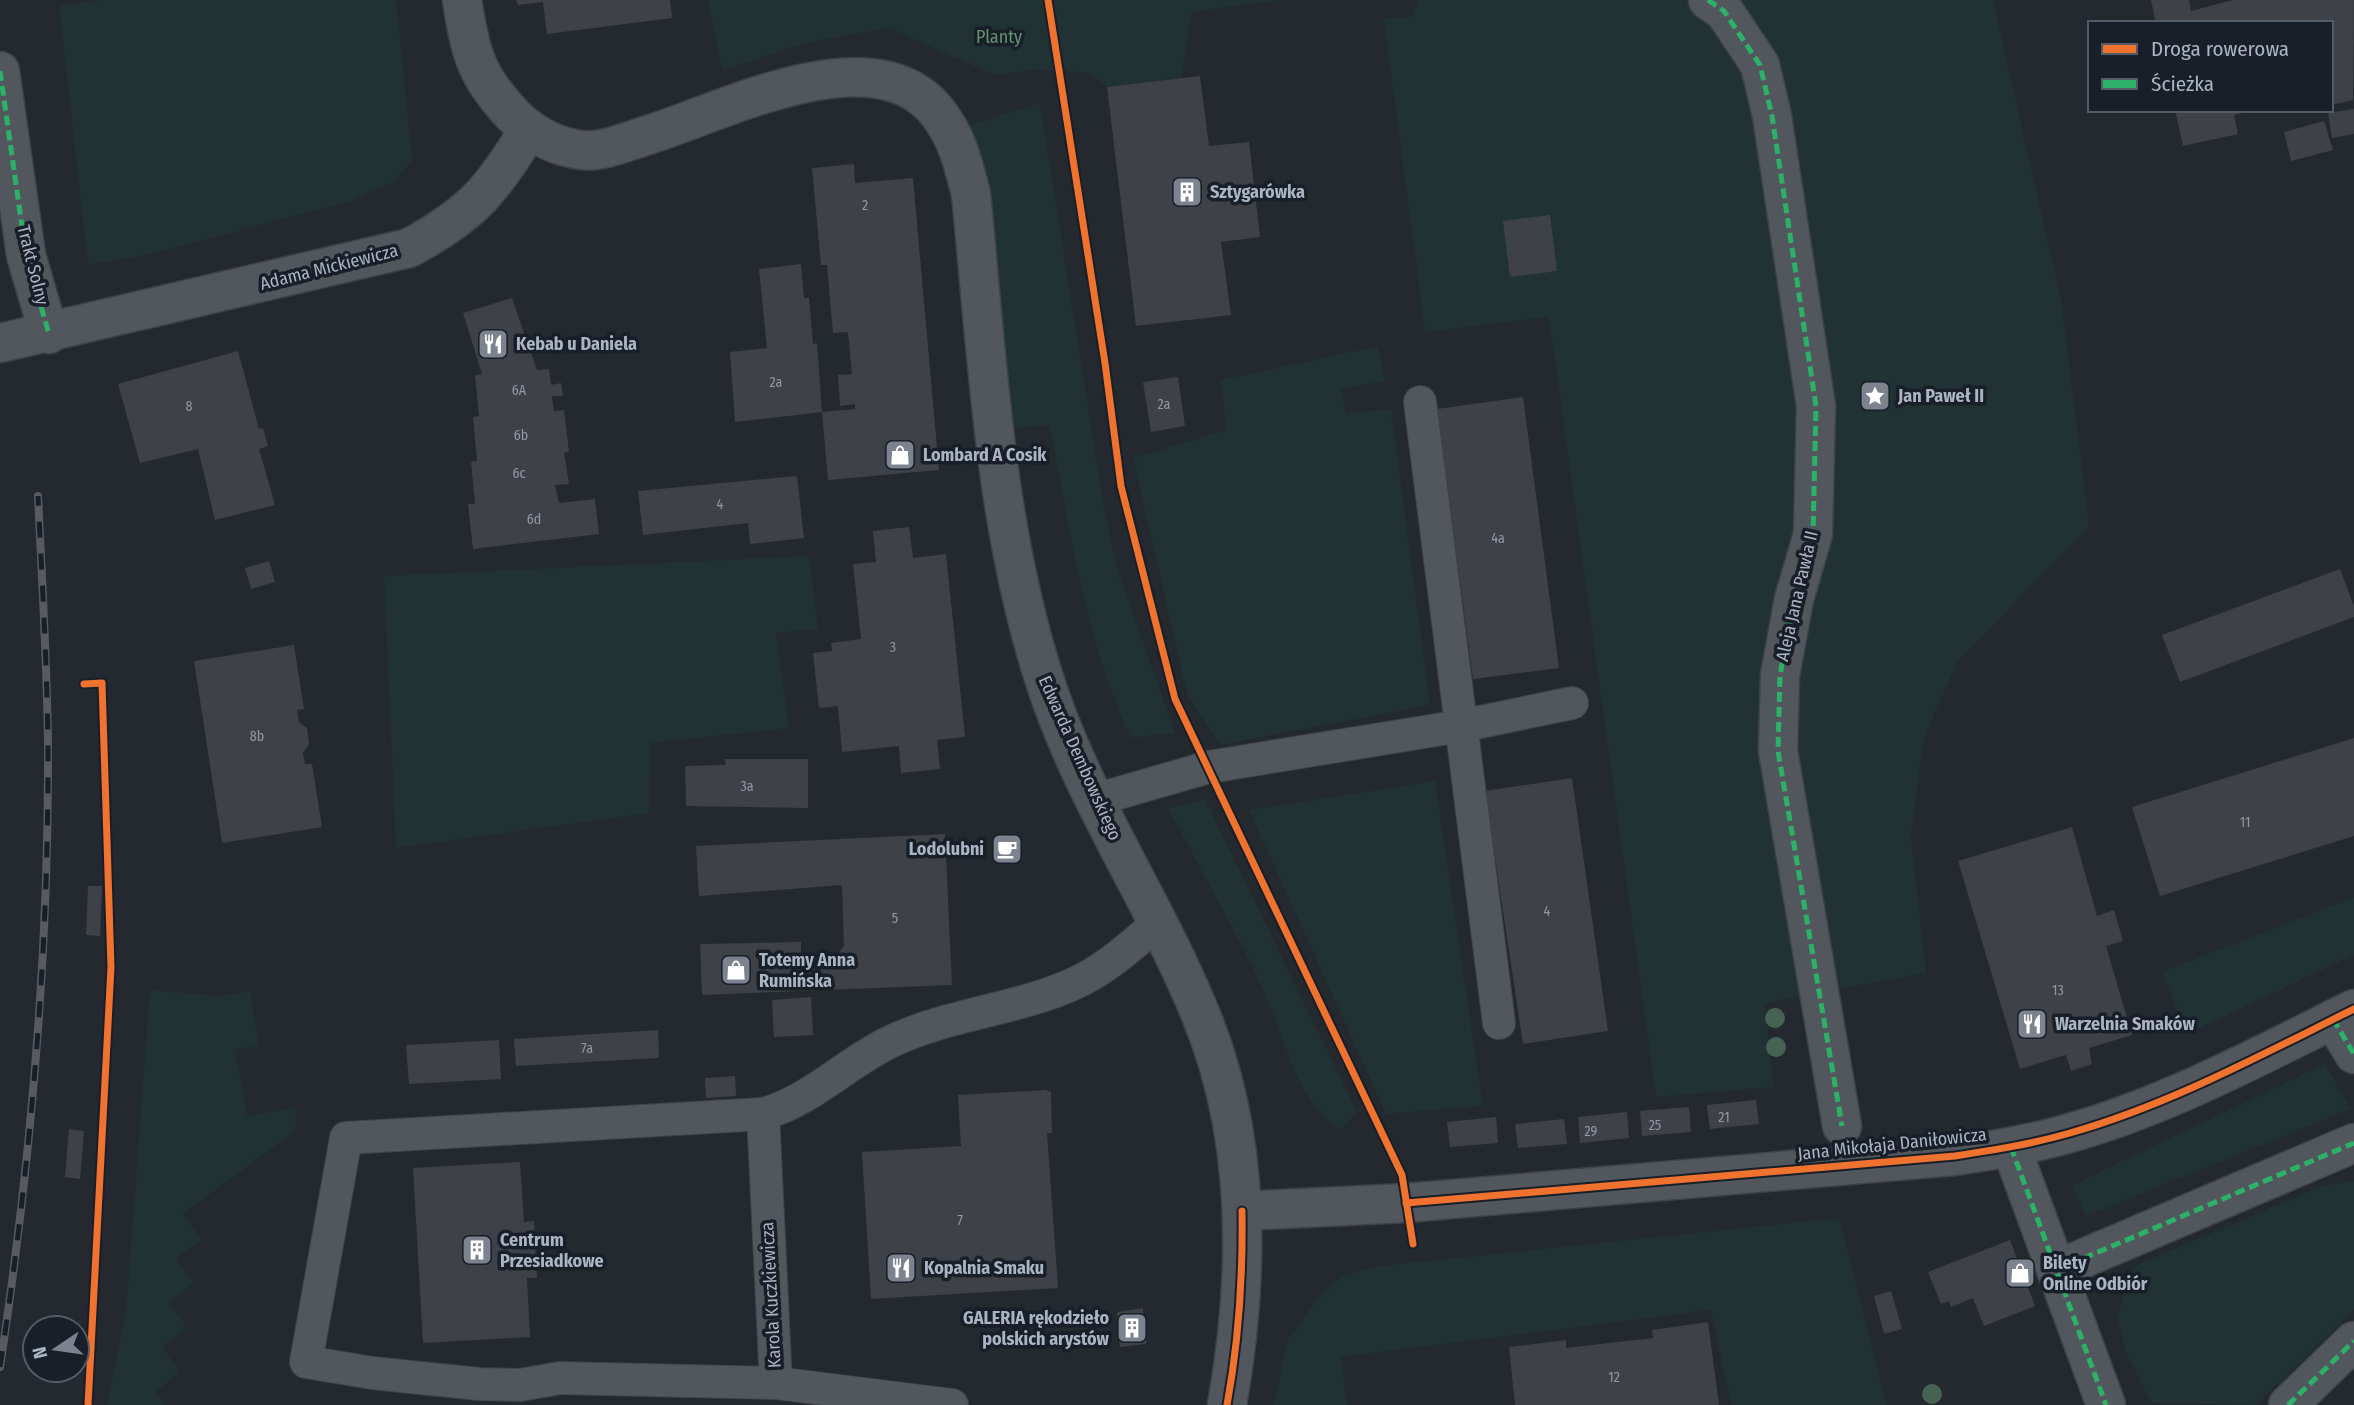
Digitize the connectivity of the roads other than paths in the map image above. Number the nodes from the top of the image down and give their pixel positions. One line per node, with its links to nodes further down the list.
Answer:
1 (462, 0): 4 (street)
2 (1708, 0): 16 (street, Aleja Jana Pawła II)
3 (0, 71): 5 (street, Trakt Solny)
4 (528, 131): 5 (street, Adama Mickiewicza); 10 (street, Edwarda Dembowskiego)
5 (49, 334): 6 (street, Adama Mickiewicza)
6 (0, 344)
7 (1420, 402): 9 (lane)
8 (1572, 703): 9 (lane)
9 (1461, 726): 10 (lane); 13 (lane)
10 (1095, 800): 11 (street, Edwarda Dembowskiego)
11 (1158, 923): 15 (lane); 19 (street, Edwarda Dembowskiego)
12 (2344, 1014): 14 (street); 18 (street, Jana Mikołaja Daniłowicza)
13 (1499, 1023)
14 (2354, 1054)
15 (756, 1115): 22 (lane, Karola Kuczkiewicza); 22 (lane)
16 (1842, 1126)
17 (2354, 1143): 20 (street)
18 (2011, 1147): 19 (street, Jana Mikołaja Daniłowicza); 20 (street)
19 (1241, 1211): 24 (street, Edwarda Dembowskiego)
20 (2056, 1270): 25 (street)
21 (2354, 1341): 26 (street)
22 (776, 1383): 23 (lane, Karola Kuczkiewicza)
23 (952, 1405)
24 (1227, 1405)
25 (2106, 1405)
26 (2288, 1405)

